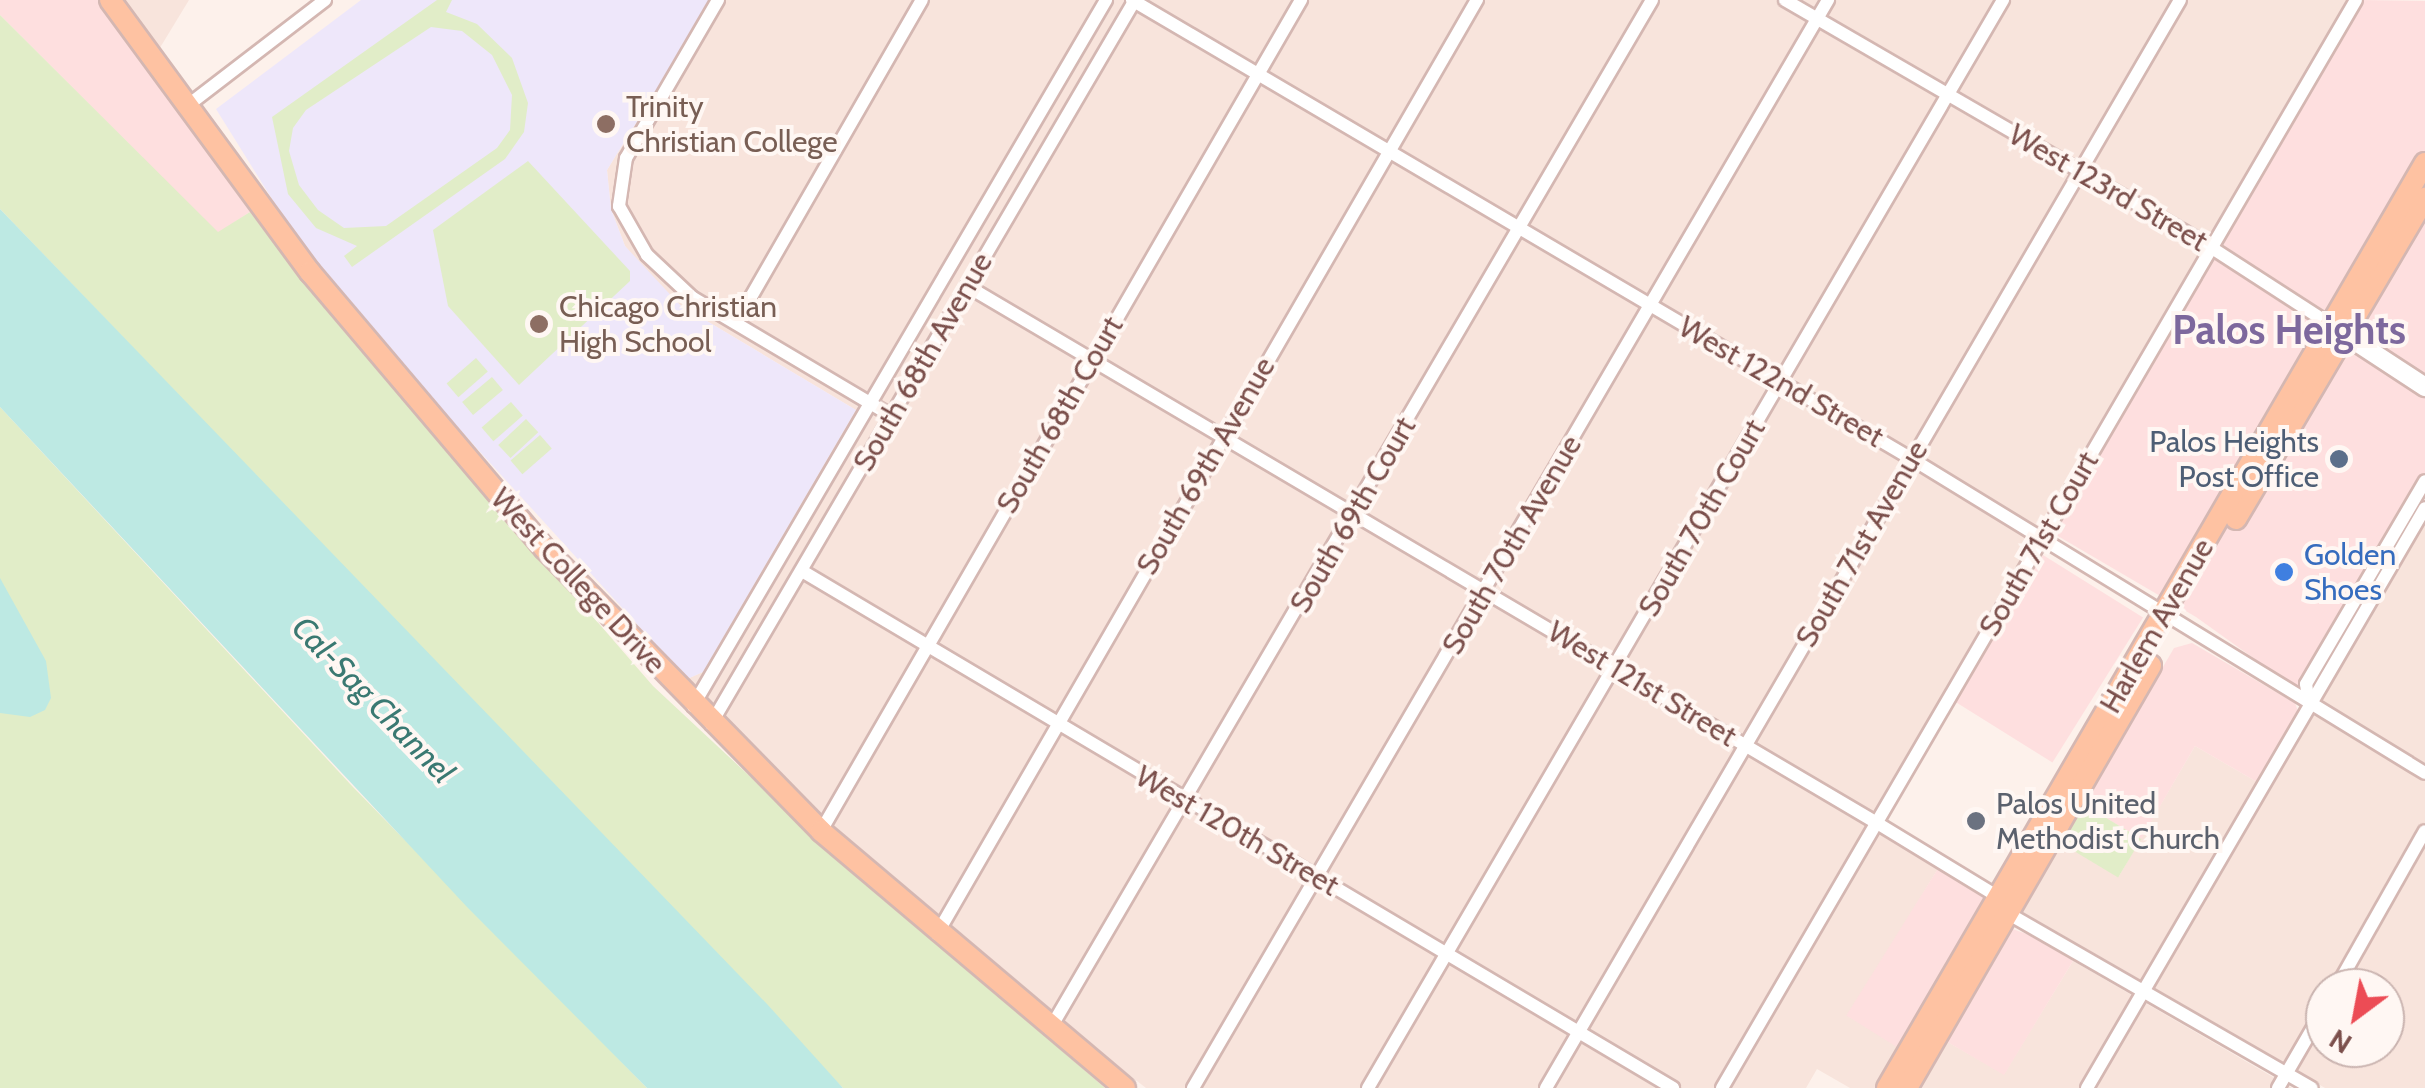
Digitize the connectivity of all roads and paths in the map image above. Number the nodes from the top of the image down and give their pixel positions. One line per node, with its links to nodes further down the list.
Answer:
1 (110, 0): 18 (main road, West College Drive)
2 (325, 0): 18 (street)
3 (718, 0): 27 (street)
4 (922, 0): 27 (street)
5 (1106, 0): 32 (street)
6 (1134, 0): 16 (street, West 122nd Street); 25 (street, South 68th Avenue)
7 (1301, 0): 16 (street, South 68th Court)
8 (1477, 0): 19 (street, South 69th Avenue)
9 (1652, 0): 23 (street, South 69th Court)
10 (1785, 0): 15 (street, West 123rd Street)
11 (1828, 0): 15 (street, South 70th Avenue)
12 (2004, 0): 17 (street, South 70th Court)
13 (2180, 0): 21 (street, South 71st Avenue)
14 (2356, 0): 24 (street, South 71st Court)
15 (1817, 19): 17 (street, West 123rd Street); 26 (street, South 70th Avenue)
16 (1259, 73): 19 (street, West 122nd Street); 29 (street, South 68th Court)
17 (1948, 96): 21 (street, West 123rd Street); 30 (street, South 70th Court)
18 (187, 106): 46 (main road, West College Drive)
19 (1390, 150): 23 (street, West 122nd Street); 34 (street, South 69th Avenue)
20 (2425, 164): 28 (main road, Harlem Avenue)
21 (2080, 170): 24 (street, West 123rd Street); 35 (street, South 71st Avenue)
22 (2425, 198): 28 (main road, Harlem Avenue)
23 (1520, 227): 26 (street, West 122nd Street); 38 (street, South 69th Court)
24 (2212, 248): 28 (street, West 123rd Street); 39 (street, South 71st Court)
25 (967, 286): 29 (street, West 121st Street); 33 (street, South 68th Avenue)
26 (1651, 306): 30 (street, West 122nd Street); 41 (street, South 70th Avenue)
27 (736, 323): 32 (street)
28 (2337, 329): 31 (street, West 123rd Street); 42 (main road, Harlem Avenue)
29 (1092, 360): 34 (street, West 121st Street); 43 (street, South 68th Court)
30 (1782, 382): 35 (street, West 122nd Street); 44 (street, South 70th Court)
31 (2425, 387)
32 (870, 403): 33 (street); 46 (street)
33 (892, 416): 40 (street, South 68th Avenue)
34 (1223, 437): 38 (street, West 121st Street); 48 (street, South 69th Avenue)
35 (1912, 459): 39 (street, West 122nd Street); 49 (street, South 71st Avenue)
36 (2425, 482): 45 (street)
37 (2425, 508): 45 (street)
38 (1354, 514): 41 (street, West 121st Street); 51 (street, South 69th Court)
39 (2042, 538): 42 (street, West 122nd Street); 52 (street, South 71st Court)
40 (802, 571): 43 (street, West 120th Street); 47 (street, South 68th Avenue)
41 (1486, 592): 44 (street, West 121st Street); 55 (street, South 70th Avenue)
42 (2172, 616): 45 (street, West 122nd Street); 56 (main road, Harlem Avenue)
43 (924, 648): 48 (street, West 120th Street); 53 (street, South 68th Court)
44 (1614, 668): 49 (street, West 121st Street); 58 (street, South 70th Court)
45 (2308, 705): 50 (street, West 122nd Street); 60 (street)
46 (693, 706): 47 (main road, West College Drive)
47 (711, 724): 53 (main road, West College Drive)
48 (1054, 724): 51 (street, West 120th Street); 57 (street, South 69th Avenue)
49 (1745, 745): 52 (street, West 121st Street); 62 (street, South 71st Avenue)
50 (2425, 773)
51 (1185, 802): 55 (street, West 120th Street); 61 (street, South 69th Court)
52 (1877, 823): 56 (street, West 121st Street); 70 (street, South 71st Court)
53 (821, 830): 57 (main road, West College Drive)
54 (2425, 831): 59 (street)
55 (1315, 876): 58 (street, West 120th Street); 66 (street, South 70th Avenue)
56 (2004, 906): 60 (street, West 121st Street); 71 (main road, Harlem Avenue); 72 (main road, Harlem Avenue)
57 (937, 934): 61 (main road, West College Drive)
58 (1447, 953): 62 (street, West 120th Street); 67 (street, South 70th Court)
59 (2347, 968)
60 (2144, 990): 64 (street, West 121st Street); 73 (street)
61 (1050, 1029): 65 (main road, West College Drive)
62 (1578, 1033): 68 (street, South 71st Avenue); 69 (street, West 120th Street)
63 (2305, 1042): 64 (street)
64 (2287, 1074): 74 (street); 75 (street, West 121st Street)
65 (1125, 1088)
66 (1192, 1088)
67 (1368, 1088)
68 (1546, 1088)
69 (1672, 1088)
70 (1722, 1088)
71 (1887, 1088)
72 (1907, 1088)
73 (2087, 1088)
74 (2278, 1088)
75 (2311, 1088)

